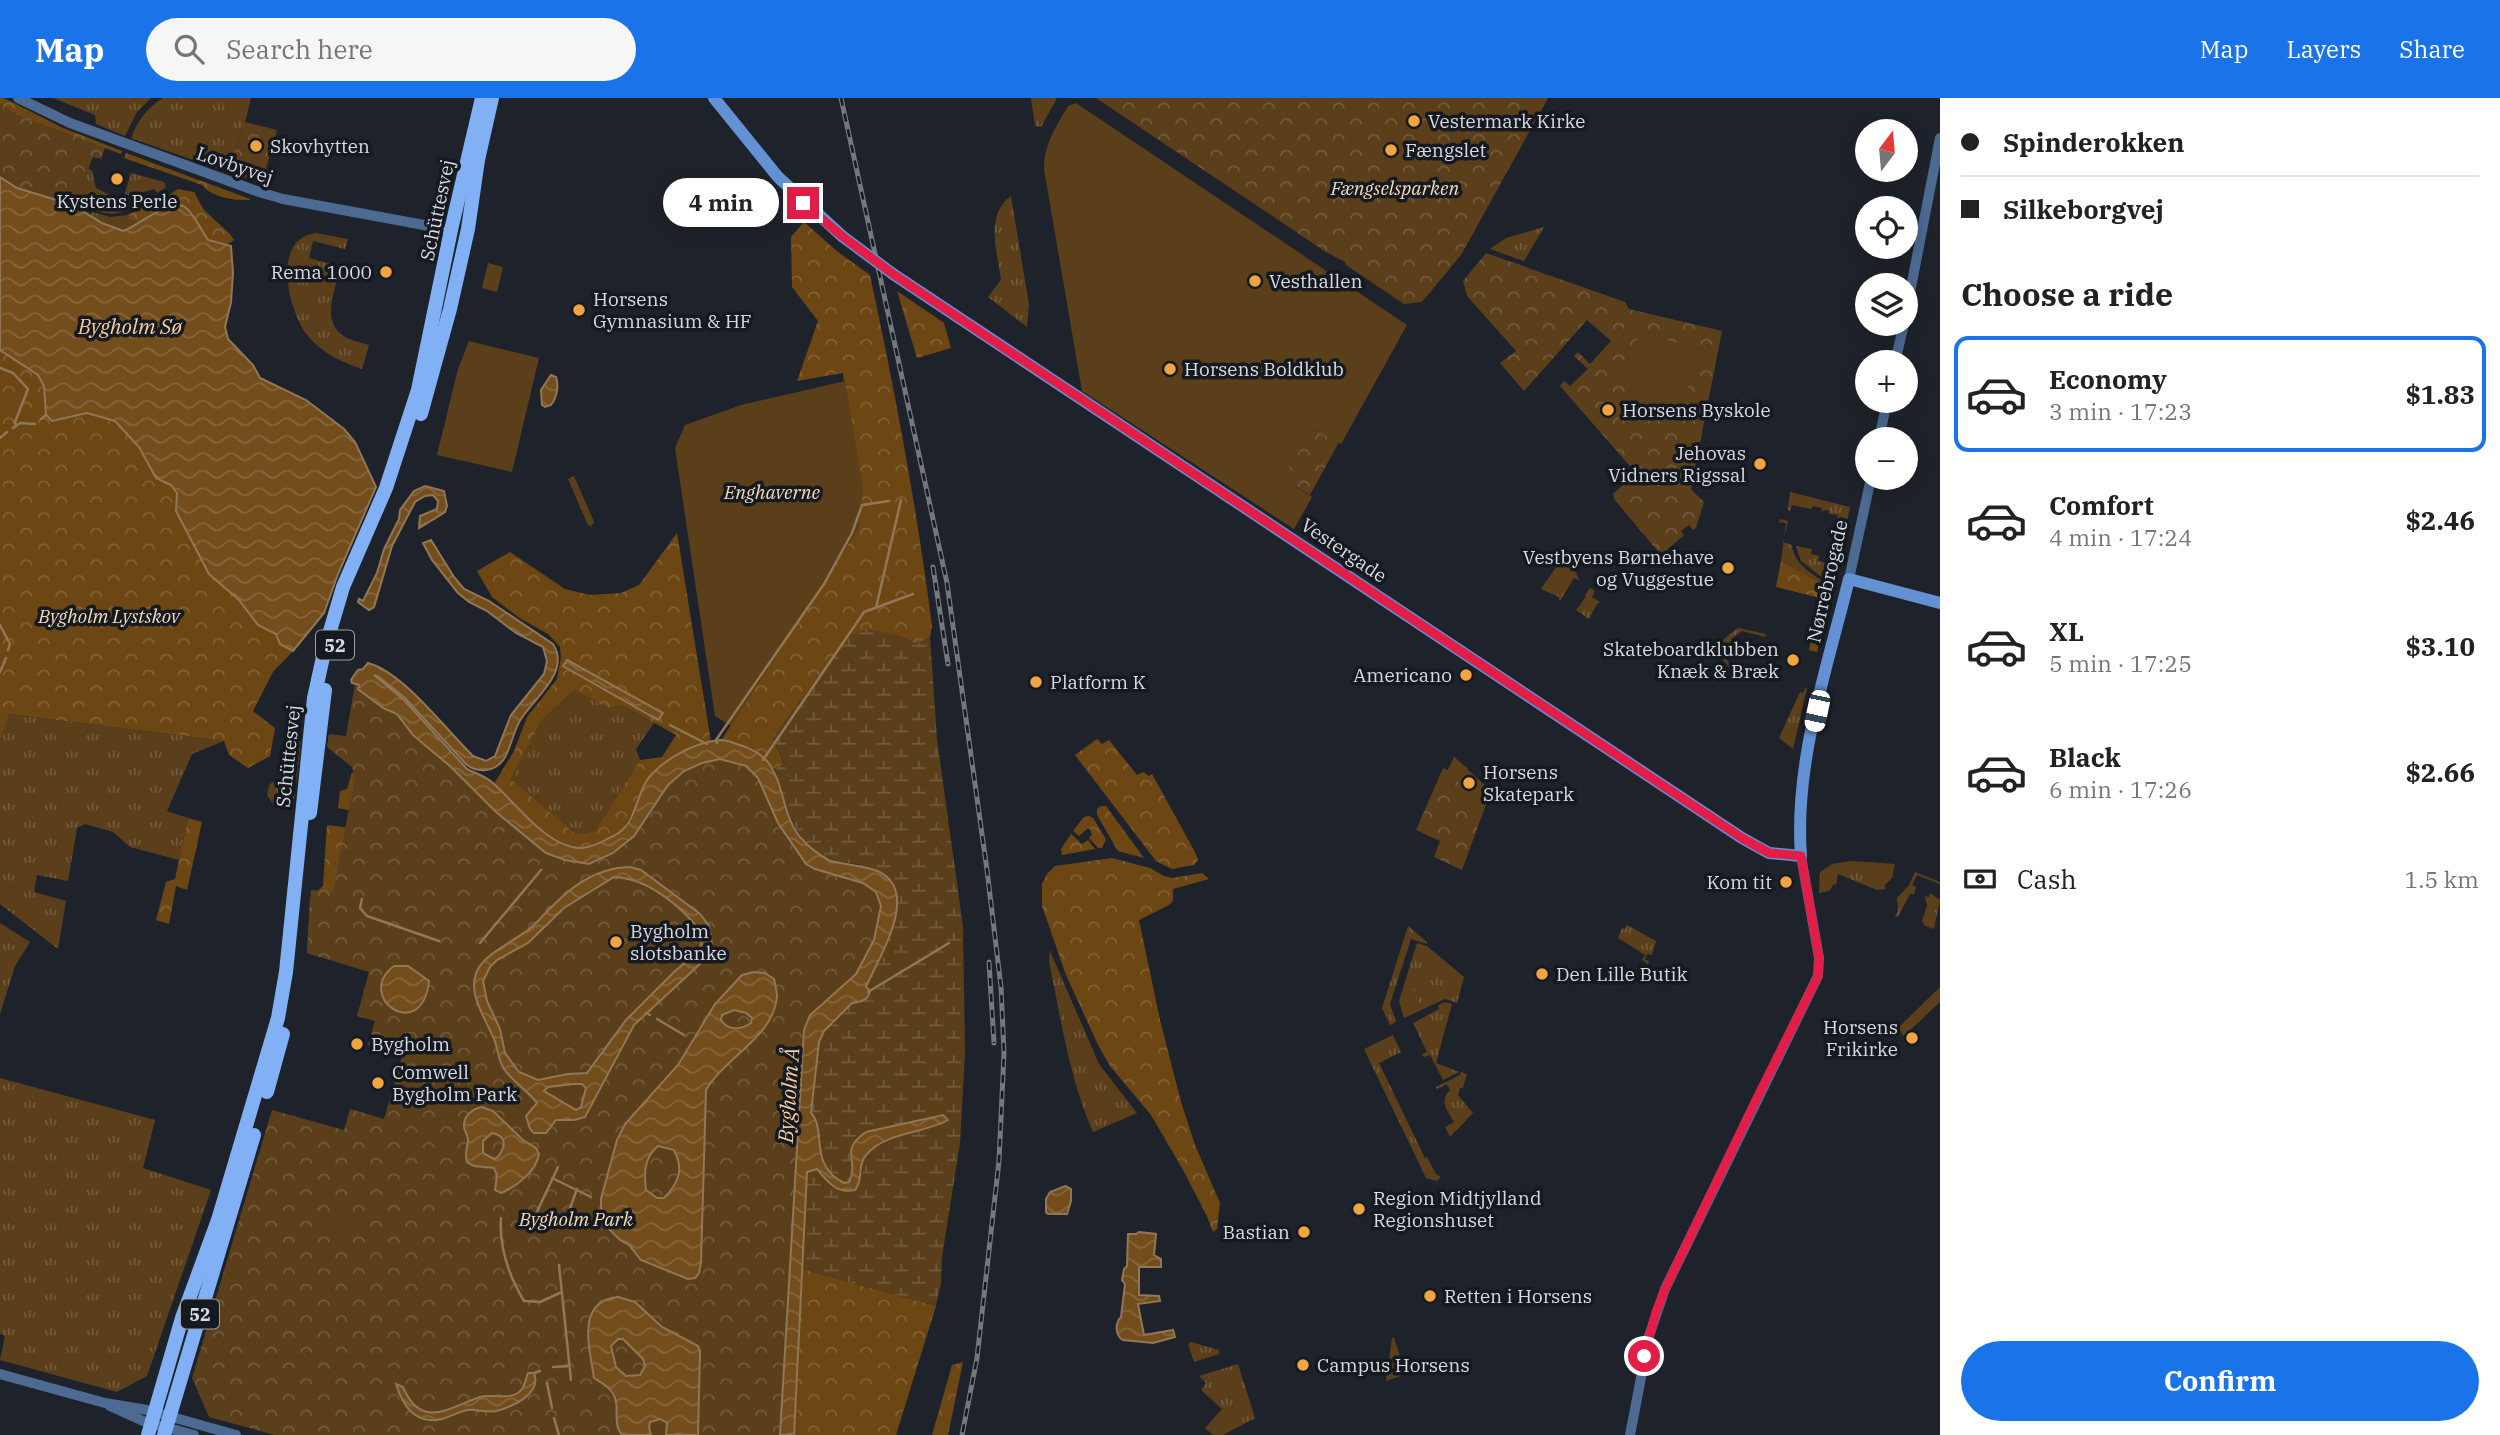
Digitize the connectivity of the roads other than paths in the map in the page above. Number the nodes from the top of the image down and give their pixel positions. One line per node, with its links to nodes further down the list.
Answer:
1 (18, 98): 8 (street, Lovbyvej)
2 (482, 98): 8 (main road, Schüttesvej / 52)
3 (492, 98): 16 (main road, Schüttesvej / 52)
4 (713, 98): 13 (main road, Vestergade, bridge)
5 (1940, 138): 7 (street)
6 (1940, 171): 7 (street)
7 (1930, 197): 9 (street)
8 (451, 230): 15 (main road, Schüttesvej / 52)
9 (1914, 273)
10 (1868, 490): 11 (street, Nørrebrogade)
11 (1849, 579): 12 (main road); 13 (main road, Nørrebrogade)
12 (1940, 603)
13 (1801, 856): 19 (street, Nørrebrogade)
14 (0, 1374): 15 (street)
15 (151, 1423): 16 (street)
16 (167, 1426): 17 (street); 18 (street)
17 (194, 1435)
18 (236, 1435)
19 (1630, 1435)

